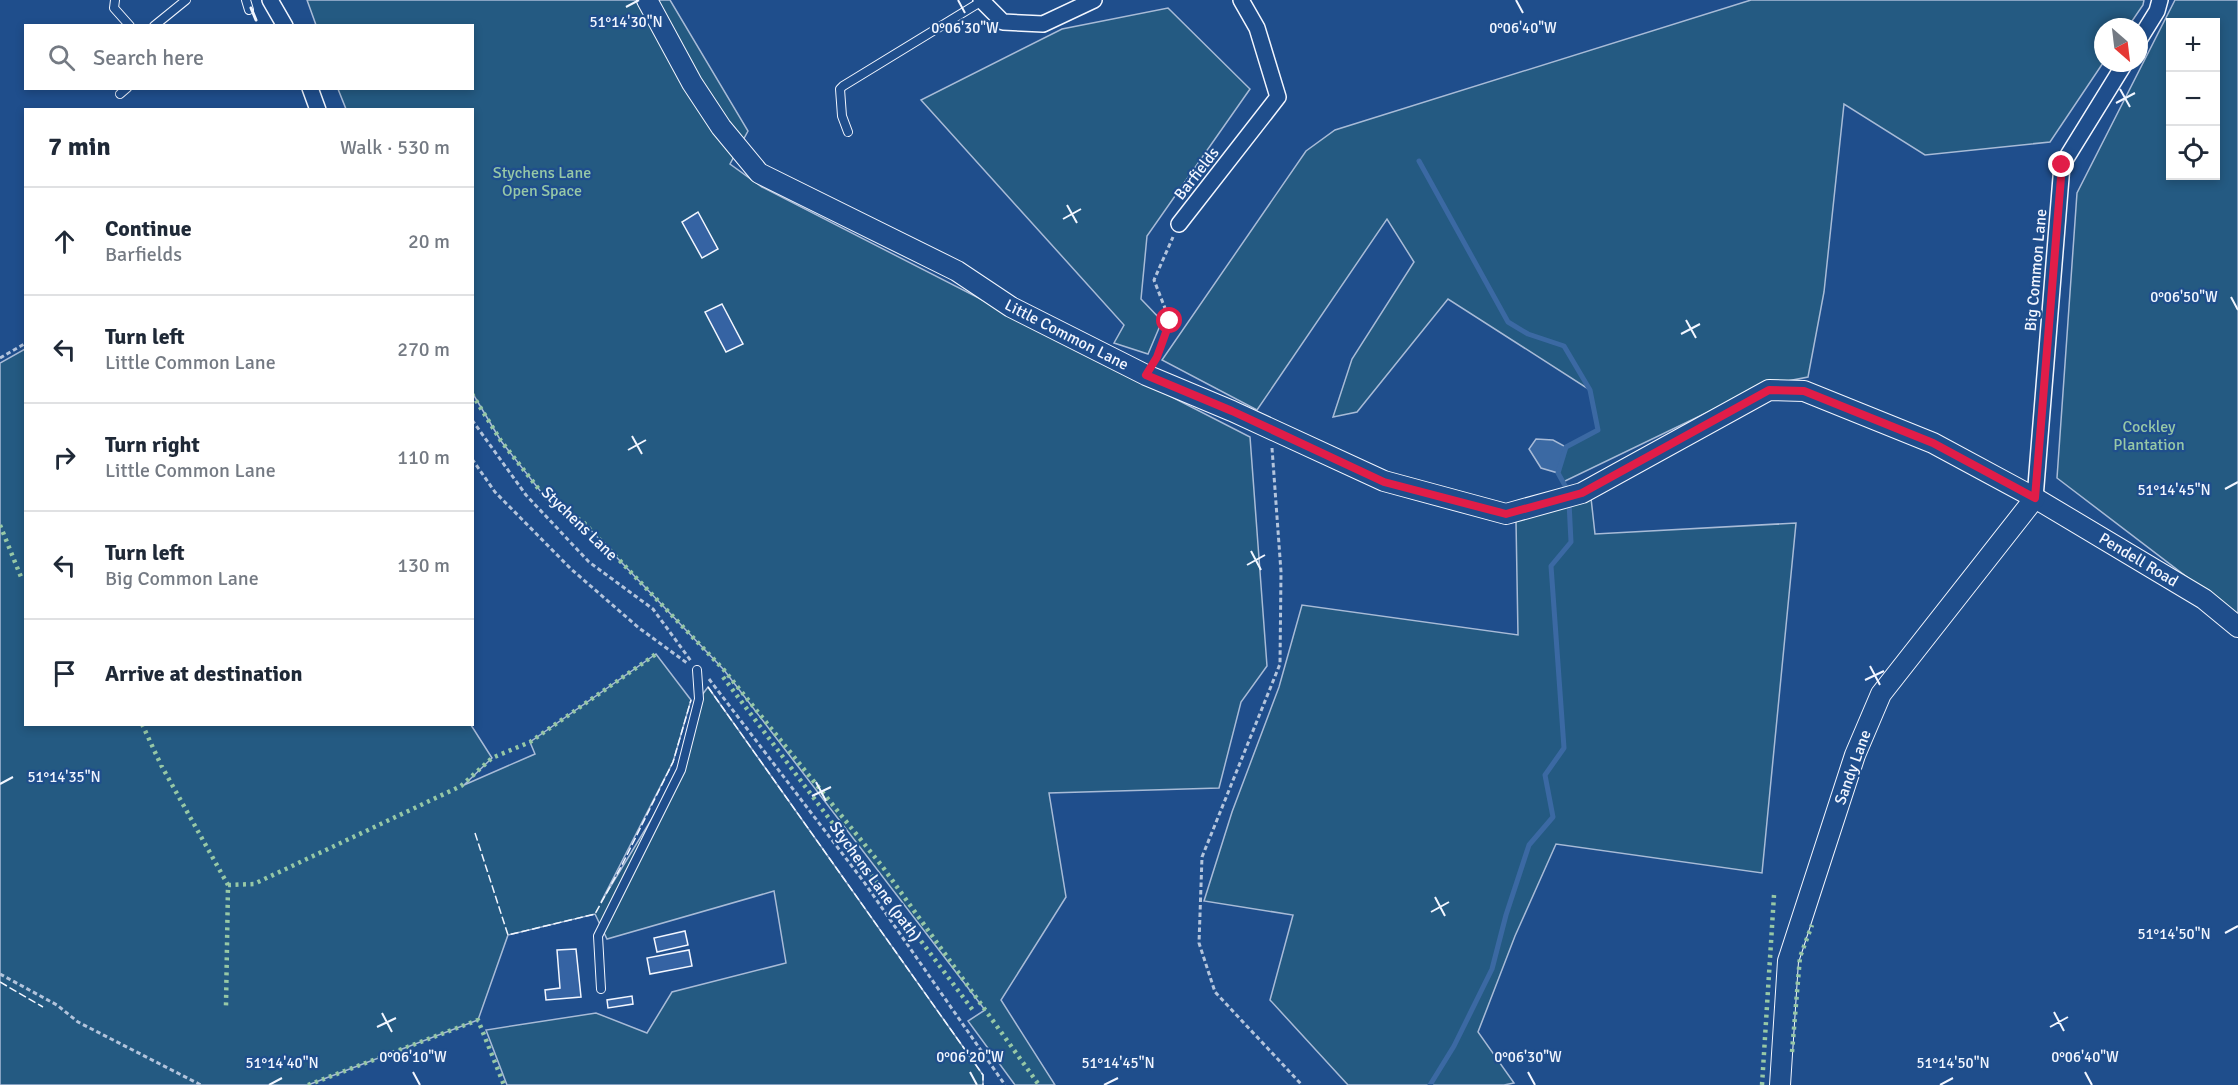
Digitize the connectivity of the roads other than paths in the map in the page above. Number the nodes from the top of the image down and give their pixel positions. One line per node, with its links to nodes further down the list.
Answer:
1 (115, 0): 11 (lane)
2 (186, 0): 12 (lane)
3 (246, 0): 10 (lane)
4 (270, 0): 13 (street)
5 (647, 0): 20 (street, Little Common Lane)
6 (1094, 0): 9 (street)
7 (1241, 0): 19 (street, Barfields)
8 (2160, 0): 14 (street)
9 (981, 1): 18 (lane)
10 (249, 10)
11 (128, 24)
12 (156, 24)
13 (284, 24)
14 (2148, 26)
15 (2119, 72): 20 (street, Big Common Lane)
16 (311, 90): 17 (street)
17 (317, 108)
18 (848, 132)
19 (1179, 224)
20 (2035, 498): 21 (street, Pendell Road); 24 (street, Sandy Lane)
21 (2238, 627)
22 (697, 670): 23 (lane)
23 (601, 990)
24 (1780, 1085)

